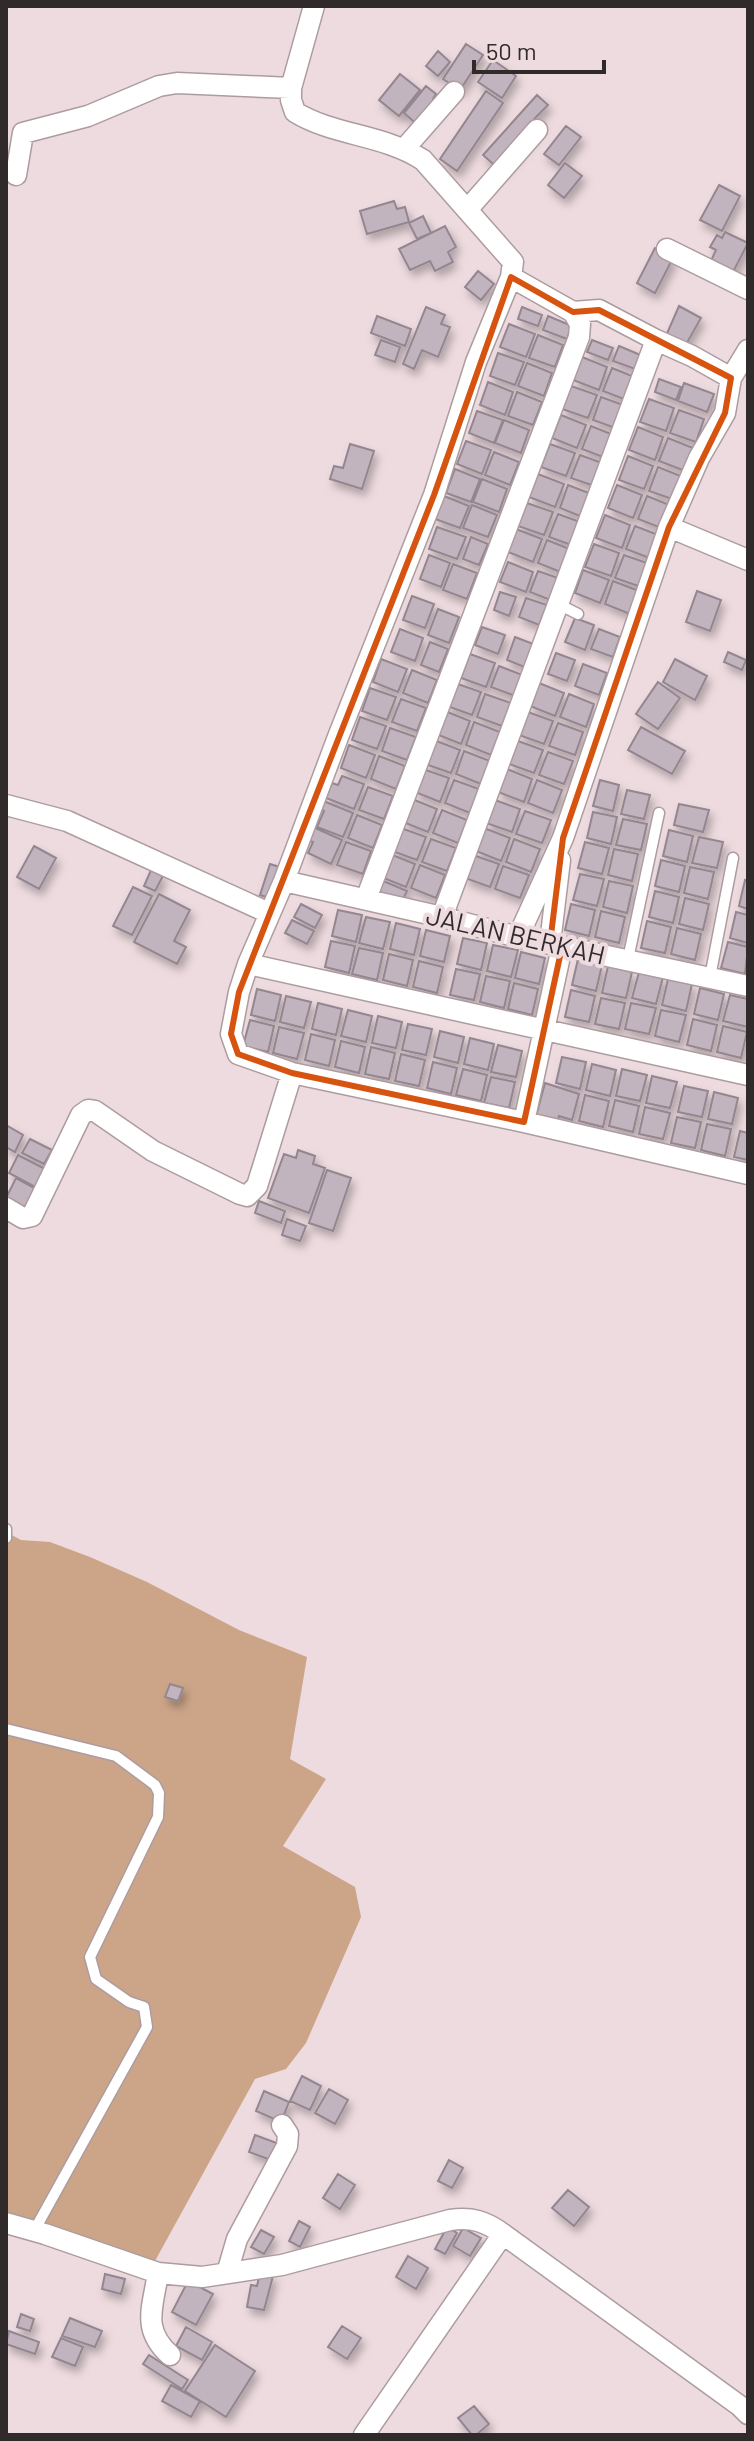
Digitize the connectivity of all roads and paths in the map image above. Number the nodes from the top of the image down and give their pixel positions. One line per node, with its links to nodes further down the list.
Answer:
1 (314, 6): 2 (street)
2 (291, 88): 5 (street); 6 (street)
3 (454, 92): 5 (street)
4 (537, 130): 7 (street)
5 (405, 148): 7 (street)
6 (16, 175)
7 (467, 210): 9 (street)
8 (667, 249): 10 (street)
9 (511, 277): 11 (street); 23 (street)
10 (748, 289)
11 (573, 312): 12 (street); 24 (street)
12 (656, 340): 14 (street); 17 (street)
13 (748, 350): 14 (street)
14 (731, 378): 15 (street)
15 (669, 527): 16 (street); 21 (street)
16 (748, 560)
17 (558, 604): 18 (lane); 26 (street)
18 (578, 614)
19 (6, 805): 25 (street)
20 (659, 813): 29 (lane)
21 (563, 838): 27 (street); 28 (street)
22 (733, 858): 31 (lane)
23 (284, 881): 24 (street, JALAN BERKAH); 25 (street)
24 (366, 899): 26 (street, JALAN BERKAH)
25 (269, 913): 30 (street)
26 (442, 917): 27 (street, JALAN BERKAH)
27 (518, 937): 28 (street, JALAN BERKAH)
28 (556, 945): 29 (street, JALAN BERKAH); 33 (street)
29 (628, 959): 31 (street, JALAN BERKAH)
30 (248, 964): 33 (street); 34 (street)
31 (710, 977): 32 (street, JALAN BERKAH)
32 (748, 986)
33 (545, 1030): 35 (street); 36 (street)
34 (292, 1073): 36 (street); 38 (street)
35 (748, 1075)
36 (524, 1122): 37 (street)
37 (748, 1174)
38 (6, 1208)
39 (6, 1529): 40 (lane)
40 (6, 1538)
41 (6, 1729): 44 (lane)
42 (282, 2125): 47 (street)
43 (6, 2223): 44 (street)
44 (34, 2231): 46 (street)
45 (503, 2234): 47 (street); 49 (street); 50 (street)
46 (158, 2273): 47 (street); 48 (street)
47 (227, 2273)
48 (170, 2355)
49 (748, 2414)
50 (364, 2435)

